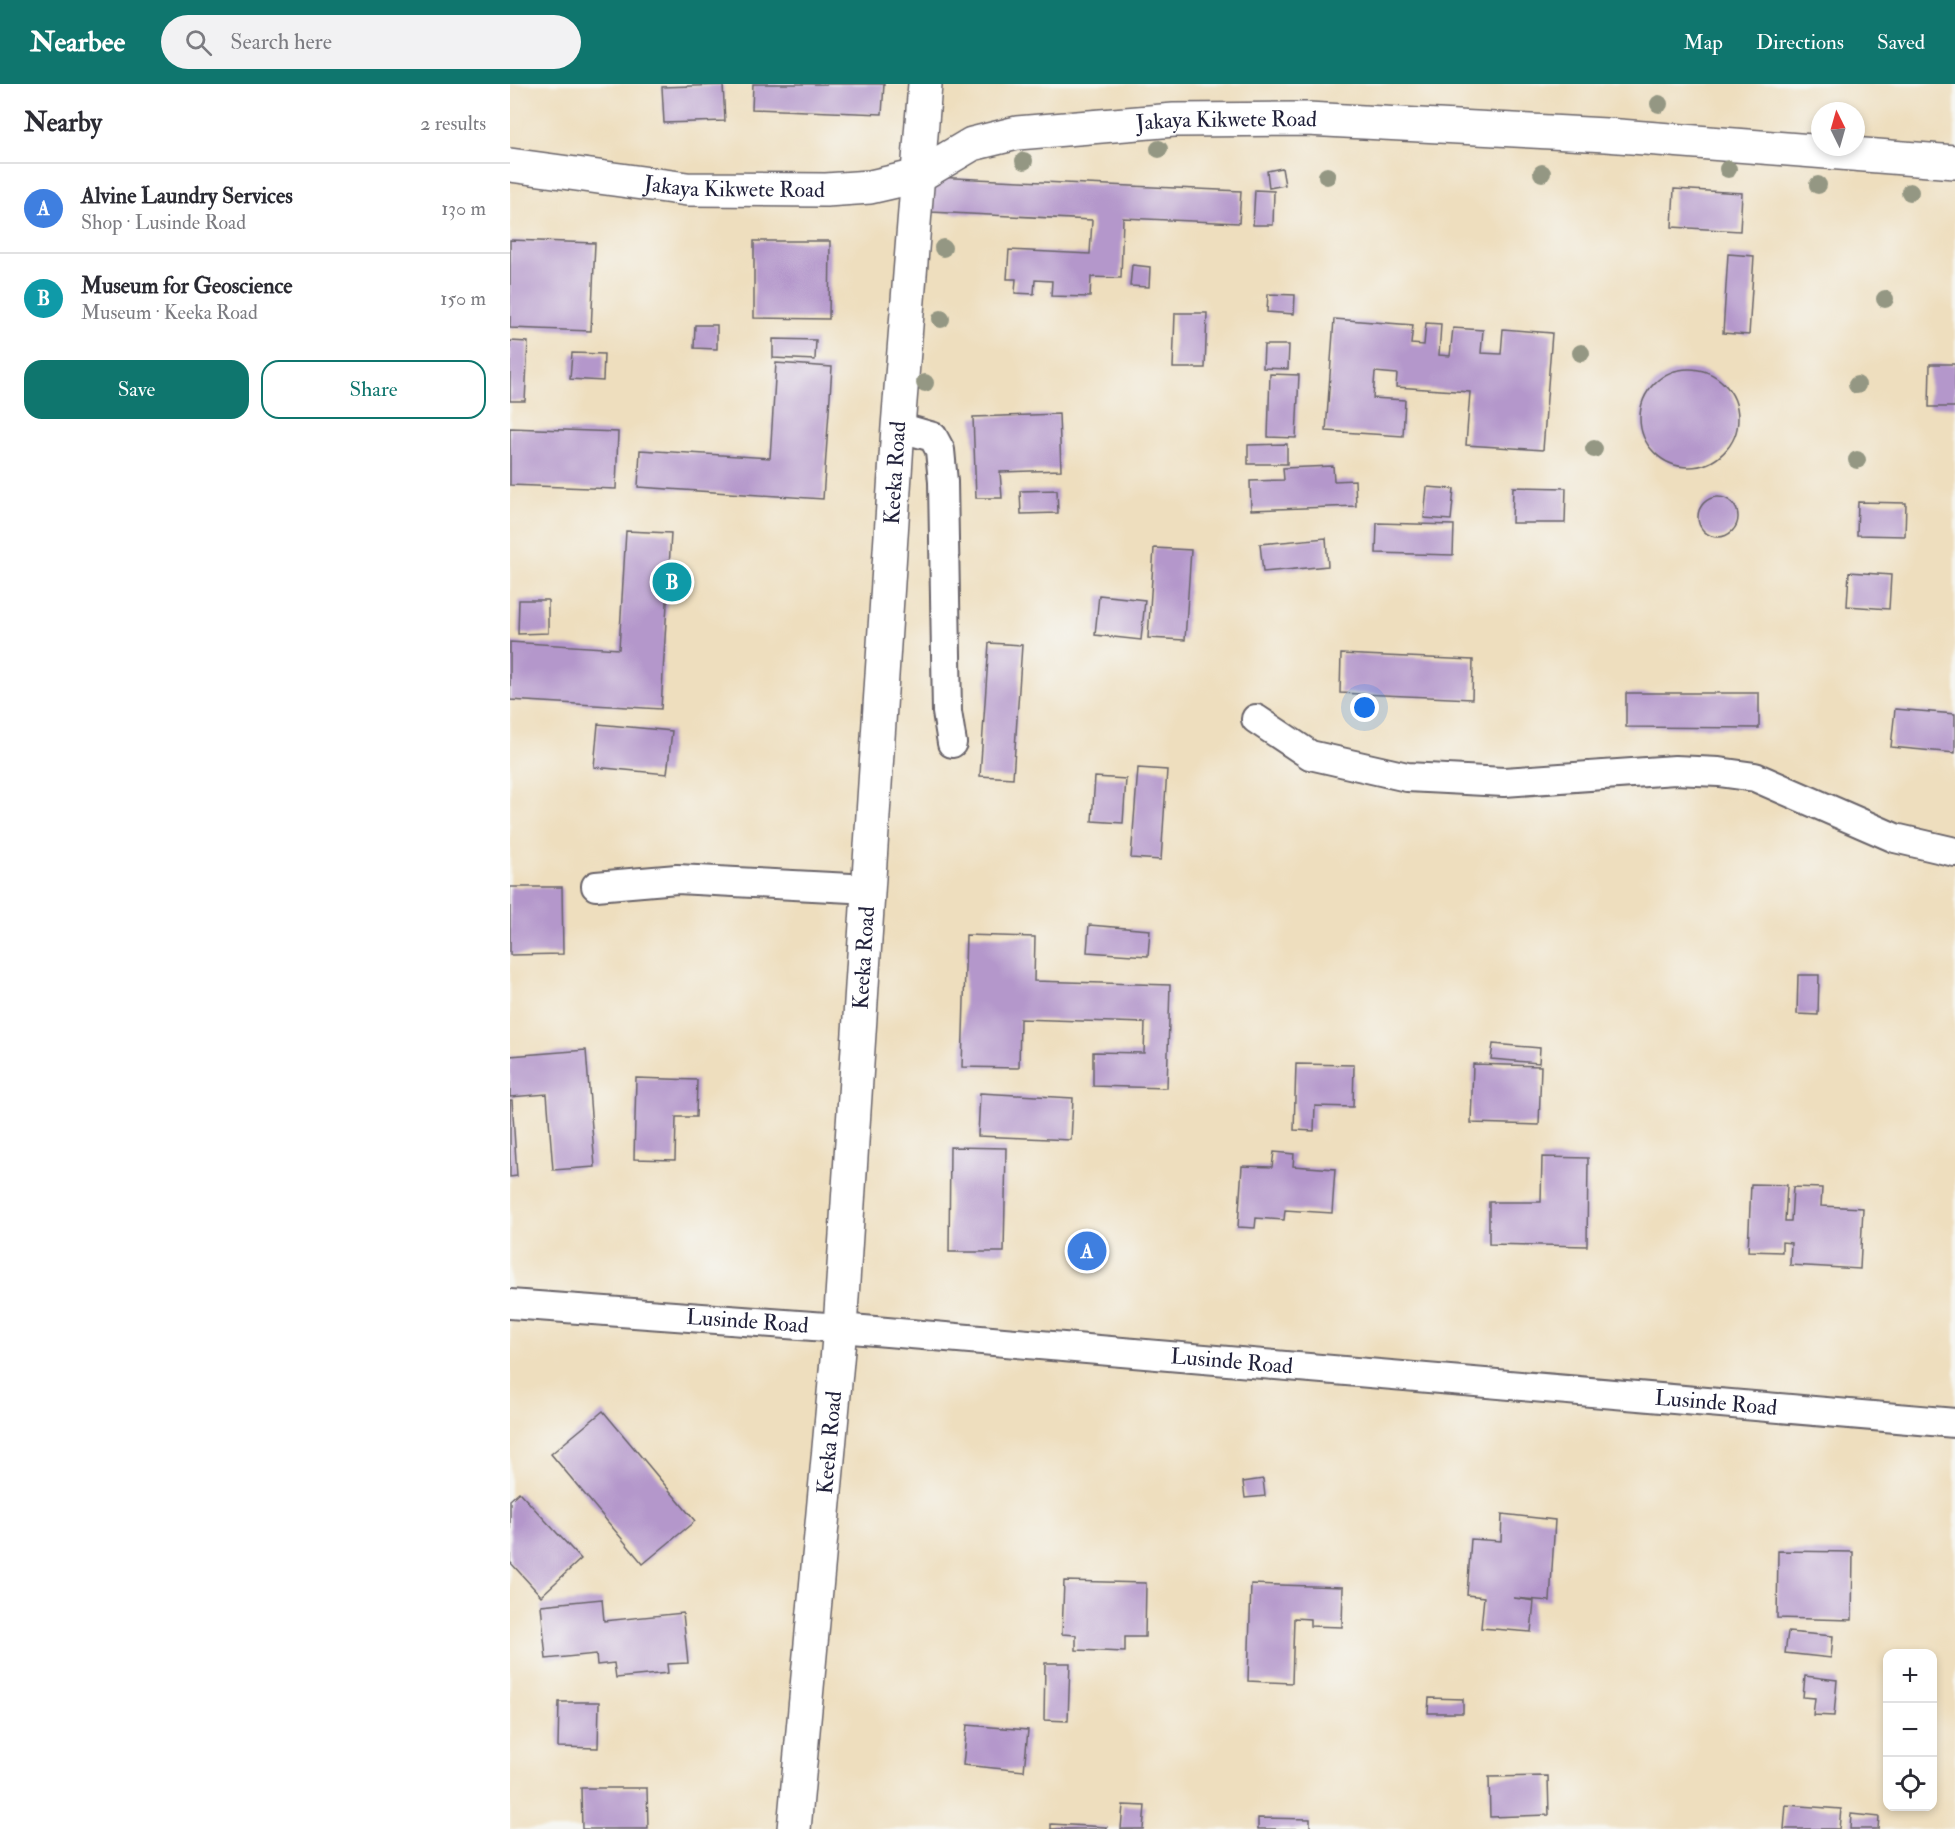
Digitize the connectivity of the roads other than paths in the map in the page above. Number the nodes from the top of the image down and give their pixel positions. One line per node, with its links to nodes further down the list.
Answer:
1 (925, 84): 4 (street, Keeka Road)
2 (1955, 162): 4 (street, Jakaya Kikwete Road)
3 (510, 165): 4 (street, Jakaya Kikwete Road)
4 (918, 176): 5 (street, Keeka Road)
5 (898, 427): 7 (street); 10 (street, Keeka Road)
6 (1256, 719): 8 (street)
7 (952, 743)
8 (1955, 852)
9 (596, 886): 10 (street)
10 (870, 889): 12 (street, Keeka Road)
11 (510, 1304): 12 (street, Lusinde Road)
12 (840, 1328): 13 (street, Lusinde Road); 14 (street, Keeka Road)
13 (1955, 1423)
14 (794, 1829)

